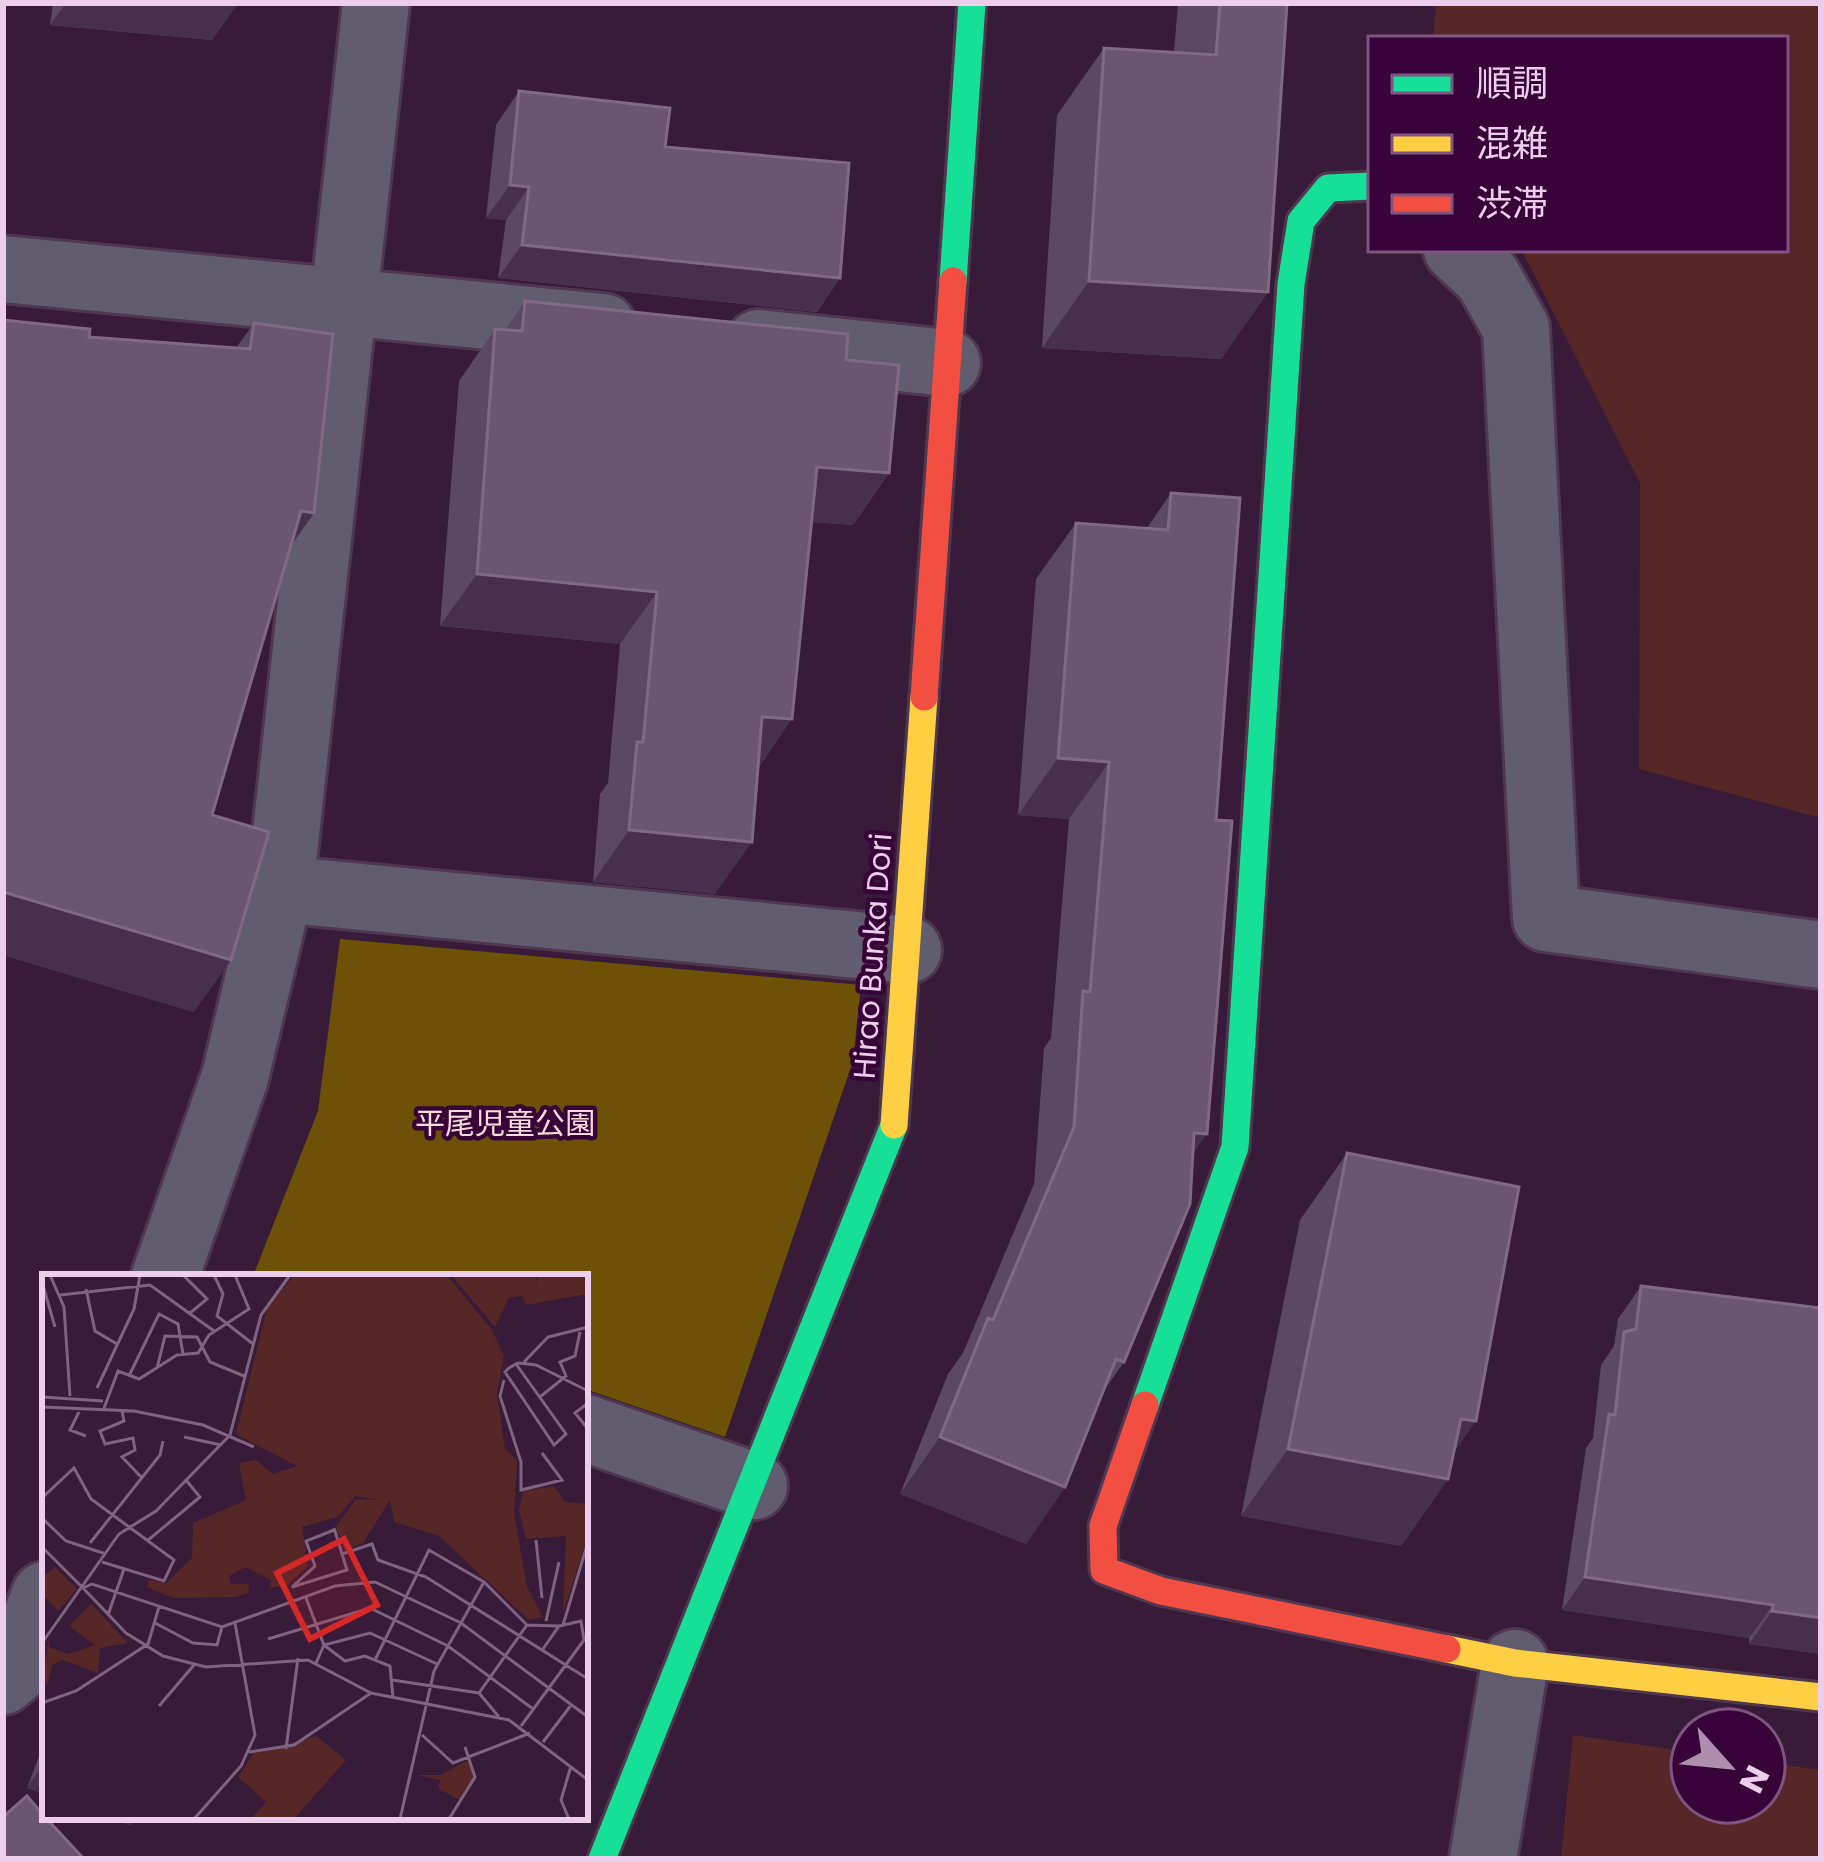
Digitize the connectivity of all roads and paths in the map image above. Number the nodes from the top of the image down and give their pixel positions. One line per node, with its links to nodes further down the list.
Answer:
1 (376, 3): 6 (street)
2 (972, 3): 7 (street, Hirao Bunka Dori)
3 (1368, 186): 15 (street)
4 (1459, 252): 10 (street)
5 (3, 269): 6 (street)
6 (346, 300): 7 (street); 8 (street)
7 (947, 363): 9 (street, Hirao Bunka Dori)
8 (280, 889): 9 (street); 11 (street)
9 (908, 950): 13 (street, Hirao Bunka Dori)
10 (1821, 955)
11 (166, 1274)
12 (588, 1429): 13 (street)
13 (754, 1486): 18 (street, Hirao Bunka Dori)
14 (42, 1603): 16 (street)
15 (1515, 1663): 17 (street); 19 (street)
16 (3, 1681)
17 (1821, 1697)
18 (602, 1859)
19 (1484, 1859)

